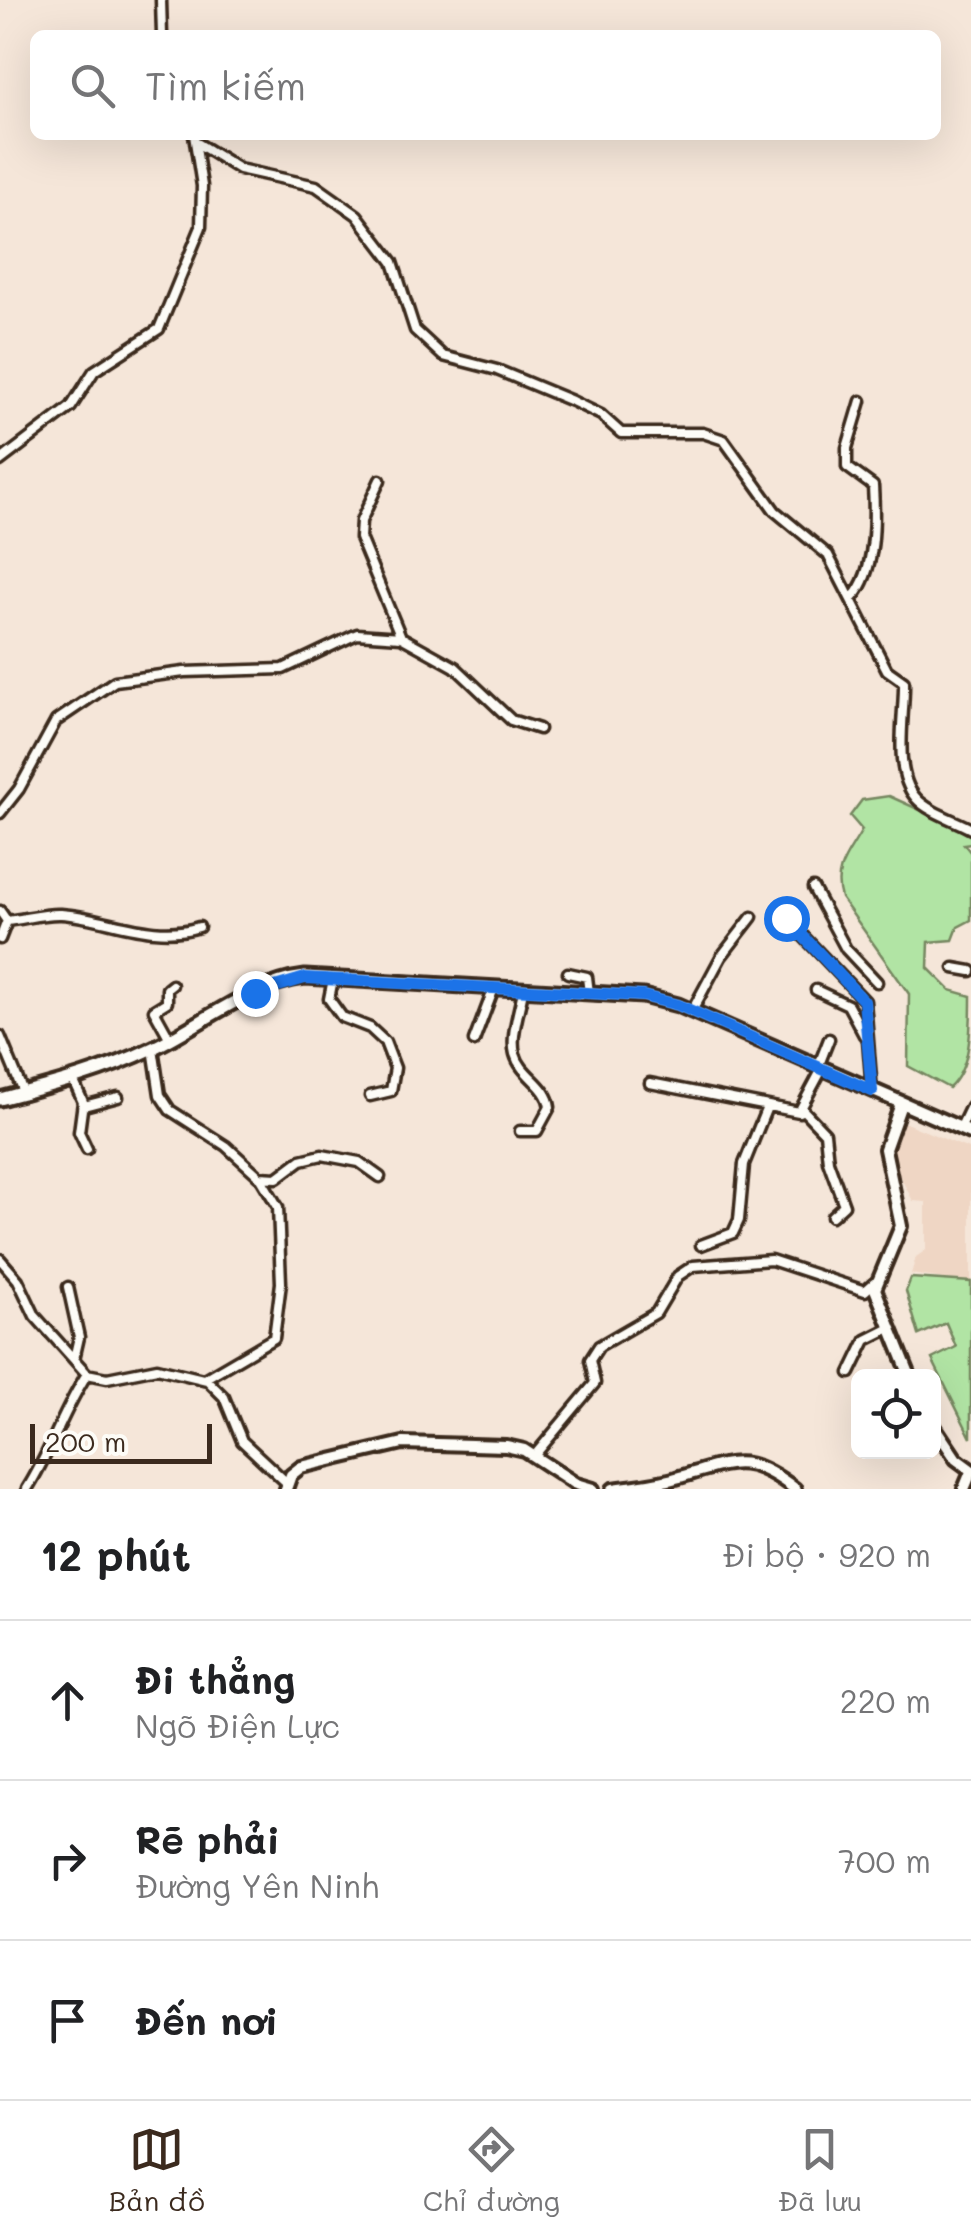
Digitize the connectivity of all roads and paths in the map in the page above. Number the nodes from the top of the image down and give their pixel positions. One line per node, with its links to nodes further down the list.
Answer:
1 (161, 0): 2 (street)
2 (162, 30)
3 (196, 140): 6 (street)
4 (197, 140): 8 (street)
5 (861, 402): 8 (street)
6 (0, 461)
7 (380, 480): 9 (street)
8 (854, 597): 12 (street)
9 (400, 637): 10 (street); 11 (street)
10 (538, 729)
11 (0, 813)
12 (971, 829)
13 (812, 888): 20 (street)
14 (0, 911): 17 (street)
15 (752, 917): 32 (street)
16 (786, 918): 25 (street)
17 (7, 921): 18 (street); 19 (street)
18 (199, 927)
19 (0, 938)
20 (861, 966): 25 (street); 26 (street)
21 (954, 968): 22 (street)
22 (971, 971)
23 (568, 973): 31 (street)
24 (333, 980): 28 (main road); 35 (main road); 45 (street)
25 (846, 982): 38 (street)
26 (877, 982)
27 (172, 985): 35 (street)
28 (494, 988): 29 (main road); 36 (street)
29 (523, 990): 31 (main road); 52 (street)
30 (816, 990): 38 (street)
31 (589, 993): 32 (main road)
32 (692, 1011): 39 (main road)
33 (0, 1036): 43 (street)
34 (830, 1038): 39 (street)
35 (170, 1039): 37 (main road)
36 (474, 1040)
37 (153, 1048): 40 (main road); 55 (street)
38 (869, 1054): 42 (street)
39 (820, 1068): 42 (main road); 51 (street)
40 (74, 1082): 43 (main road); 48 (street)
41 (650, 1083): 50 (street)
42 (872, 1091): 47 (main road)
43 (24, 1094): 46 (main road)
44 (118, 1096): 48 (street)
45 (370, 1096)
46 (0, 1099)
47 (901, 1104): 53 (main road); 60 (street)
48 (84, 1106): 54 (street)
49 (971, 1106): 53 (street)
50 (767, 1107): 51 (street); 58 (street)
51 (803, 1110): 57 (street)
52 (520, 1131)
53 (966, 1131)
54 (87, 1150)
55 (260, 1176): 56 (street); 67 (street)
56 (380, 1177)
57 (832, 1216)
58 (702, 1244)
59 (0, 1260): 63 (street)
60 (875, 1282): 62 (street); 69 (street)
61 (68, 1287): 63 (street)
62 (888, 1329): 64 (street); 65 (street)
63 (74, 1359): 66 (street)
64 (907, 1369)
65 (850, 1373)
66 (87, 1374): 67 (street); 72 (street)
67 (204, 1378): 71 (street)
68 (941, 1436): 70 (street)
69 (534, 1456): 71 (street); 73 (street)
70 (971, 1471): 76 (street)
71 (287, 1486)
72 (27, 1489)
73 (593, 1489)
74 (613, 1489): 75 (street)
75 (795, 1489)
76 (964, 1489)

